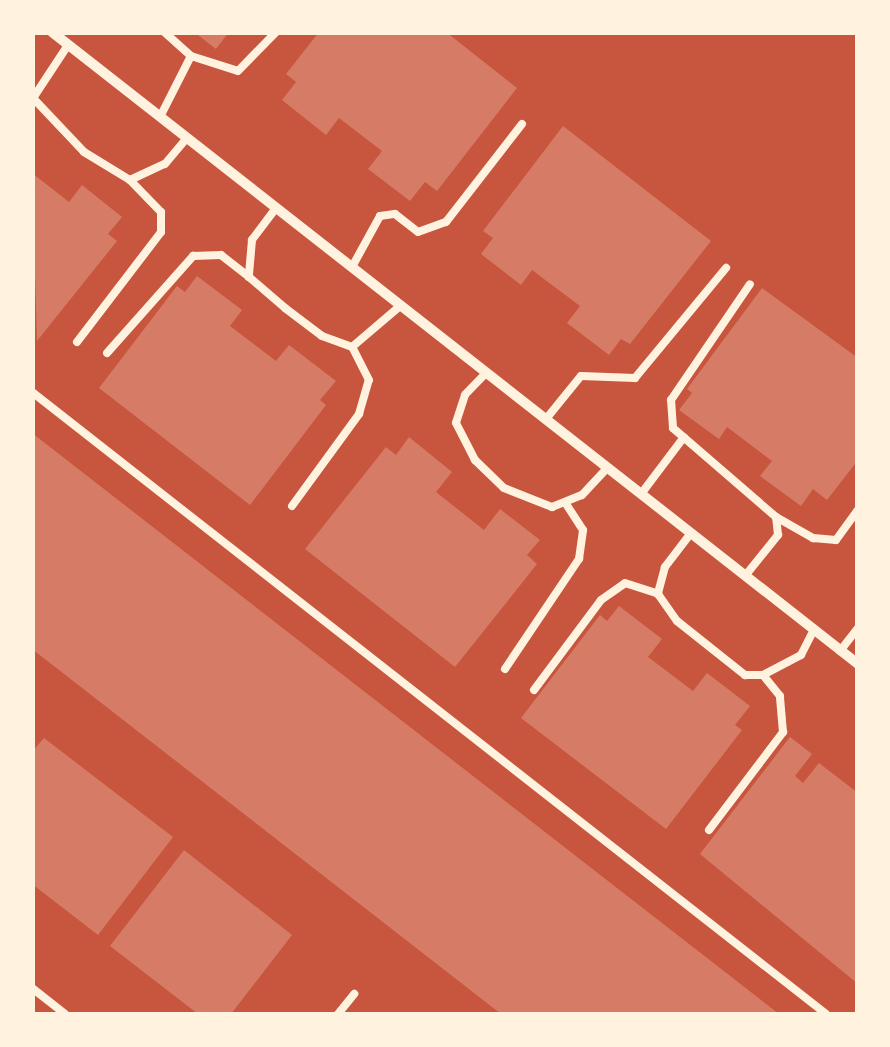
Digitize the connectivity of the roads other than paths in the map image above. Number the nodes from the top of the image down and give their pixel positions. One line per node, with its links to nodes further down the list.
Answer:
1 (164, 32): 5 (lane)
2 (276, 32): 5 (lane)
3 (54, 33): 4 (street)
4 (68, 45): 6 (lane); 7 (street)
5 (191, 56): 7 (lane)
6 (33, 98): 10 (lane)
7 (160, 117): 9 (street)
8 (522, 124): 12 (lane)
9 (186, 138): 10 (lane); 11 (street)
10 (130, 180): 17 (lane)
11 (276, 208): 12 (street); 14 (lane)
12 (352, 267): 16 (street)
13 (726, 268): 22 (lane)
14 (249, 277): 18 (lane); 19 (lane)
15 (750, 284): 23 (lane)
16 (400, 306): 18 (lane); 20 (street)
17 (77, 342)
18 (352, 347): 27 (lane)
19 (107, 352)
20 (486, 372): 22 (street); 26 (lane)
21 (32, 392): 45 (lane)
22 (546, 420): 24 (street)
23 (684, 437): 25 (lane); 29 (lane)
24 (607, 468): 25 (street); 26 (lane)
25 (641, 494): 30 (street)
26 (565, 502): 37 (lane)
27 (292, 506)
28 (858, 510): 29 (lane)
29 (776, 518): 31 (lane)
30 (690, 533): 31 (street); 32 (lane)
31 (745, 576): 34 (street)
32 (658, 594): 38 (lane); 39 (lane)
33 (858, 628): 35 (lane)
34 (814, 630): 35 (street); 38 (lane)
35 (840, 651): 36 (street)
36 (858, 664)
37 (505, 669)
38 (764, 675): 40 (lane)
39 (534, 690)
40 (709, 830)
41 (32, 988): 43 (lane)
42 (354, 994): 44 (lane)
43 (65, 1014)
44 (338, 1014)
45 (826, 1014)

